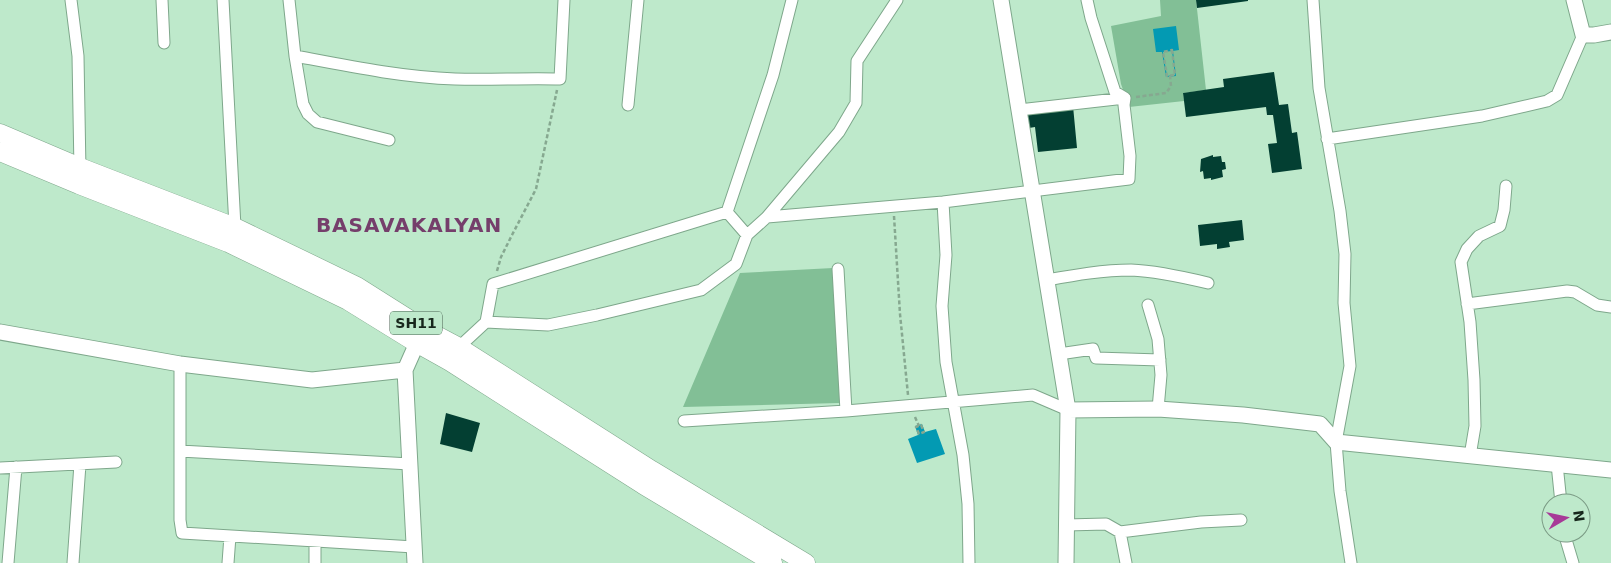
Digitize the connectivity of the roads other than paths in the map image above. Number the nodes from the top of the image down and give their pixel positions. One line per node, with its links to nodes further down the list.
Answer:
1 (72, 0): 24 (street)
2 (162, 0): 15 (street)
3 (223, 0): 31 (street)
4 (289, 0): 16 (street)
5 (564, 0): 16 (street)
6 (638, 0): 18 (street)
7 (792, 0): 29 (street)
8 (897, 0): 30 (street)
9 (1001, 0): 19 (street)
10 (1086, 0): 17 (street)
11 (1313, 0): 21 (street)
12 (1574, 0): 14 (street)
13 (1611, 32): 14 (street)
14 (1583, 35): 21 (street)
15 (164, 43)
16 (295, 56): 22 (street)
17 (1125, 98): 19 (street); 27 (street)
18 (628, 105)
19 (1019, 110): 27 (street)
20 (0, 133): 24 (main road, SH11)
21 (1327, 139): 52 (street)
22 (389, 140)
23 (0, 152): 25 (main road, SH11)
24 (80, 167): 25 (street); 31 (main road, SH11)
25 (80, 185): 31 (main road, SH11)
26 (1506, 186): 36 (street)
27 (1032, 192): 28 (street); 34 (street)
28 (942, 202): 30 (street); 47 (street)
29 (727, 212): 32 (street); 39 (street)
30 (767, 217): 32 (street)
31 (231, 235): 41 (main road, SH11)
32 (747, 235): 39 (street)
33 (838, 269): 50 (street)
34 (1047, 280): 35 (street); 42 (street)
35 (1208, 283)
36 (1468, 304): 38 (street); 54 (street)
37 (1148, 305): 44 (street)
38 (1611, 307)
39 (486, 322): 43 (street)
40 (0, 332): 45 (street)
41 (420, 336): 43 (main road, SH11); 46 (street)
42 (1059, 354): 44 (street); 49 (street)
43 (454, 355): 75 (main road, SH11); 76 (main road, SH11)
44 (1160, 360): 48 (street)
45 (180, 364): 46 (street); 53 (street)
46 (404, 370): 57 (street)
47 (954, 402): 49 (street); 50 (street); 77 (street)
48 (1158, 409): 49 (street); 52 (street)
49 (1068, 410): 64 (street)
50 (846, 411): 51 (street)
51 (684, 421)
52 (1336, 442): 54 (street); 80 (street)
53 (180, 451): 57 (street); 66 (street)
54 (1470, 456): 58 (street)
55 (116, 462): 56 (street)
56 (80, 464): 59 (street); 71 (street)
57 (410, 464): 69 (street)
58 (1557, 464): 61 (street); 62 (street)
59 (16, 467): 60 (street); 70 (street)
60 (0, 468)
61 (1611, 470)
62 (1560, 493)
63 (1241, 520): 65 (street)
64 (1066, 525): 65 (street); 78 (street)
65 (1120, 532): 79 (street)
66 (230, 536): 67 (street); 72 (street)
67 (315, 542): 69 (street); 73 (street)
68 (1567, 543): 81 (street)
69 (414, 548): 74 (street)
70 (8, 563)
71 (73, 563)
72 (228, 563)
73 (315, 563)
74 (415, 563)
75 (773, 563)
76 (806, 563)
77 (969, 563)
78 (1066, 563)
79 (1126, 563)
80 (1351, 563)
81 (1573, 563)

